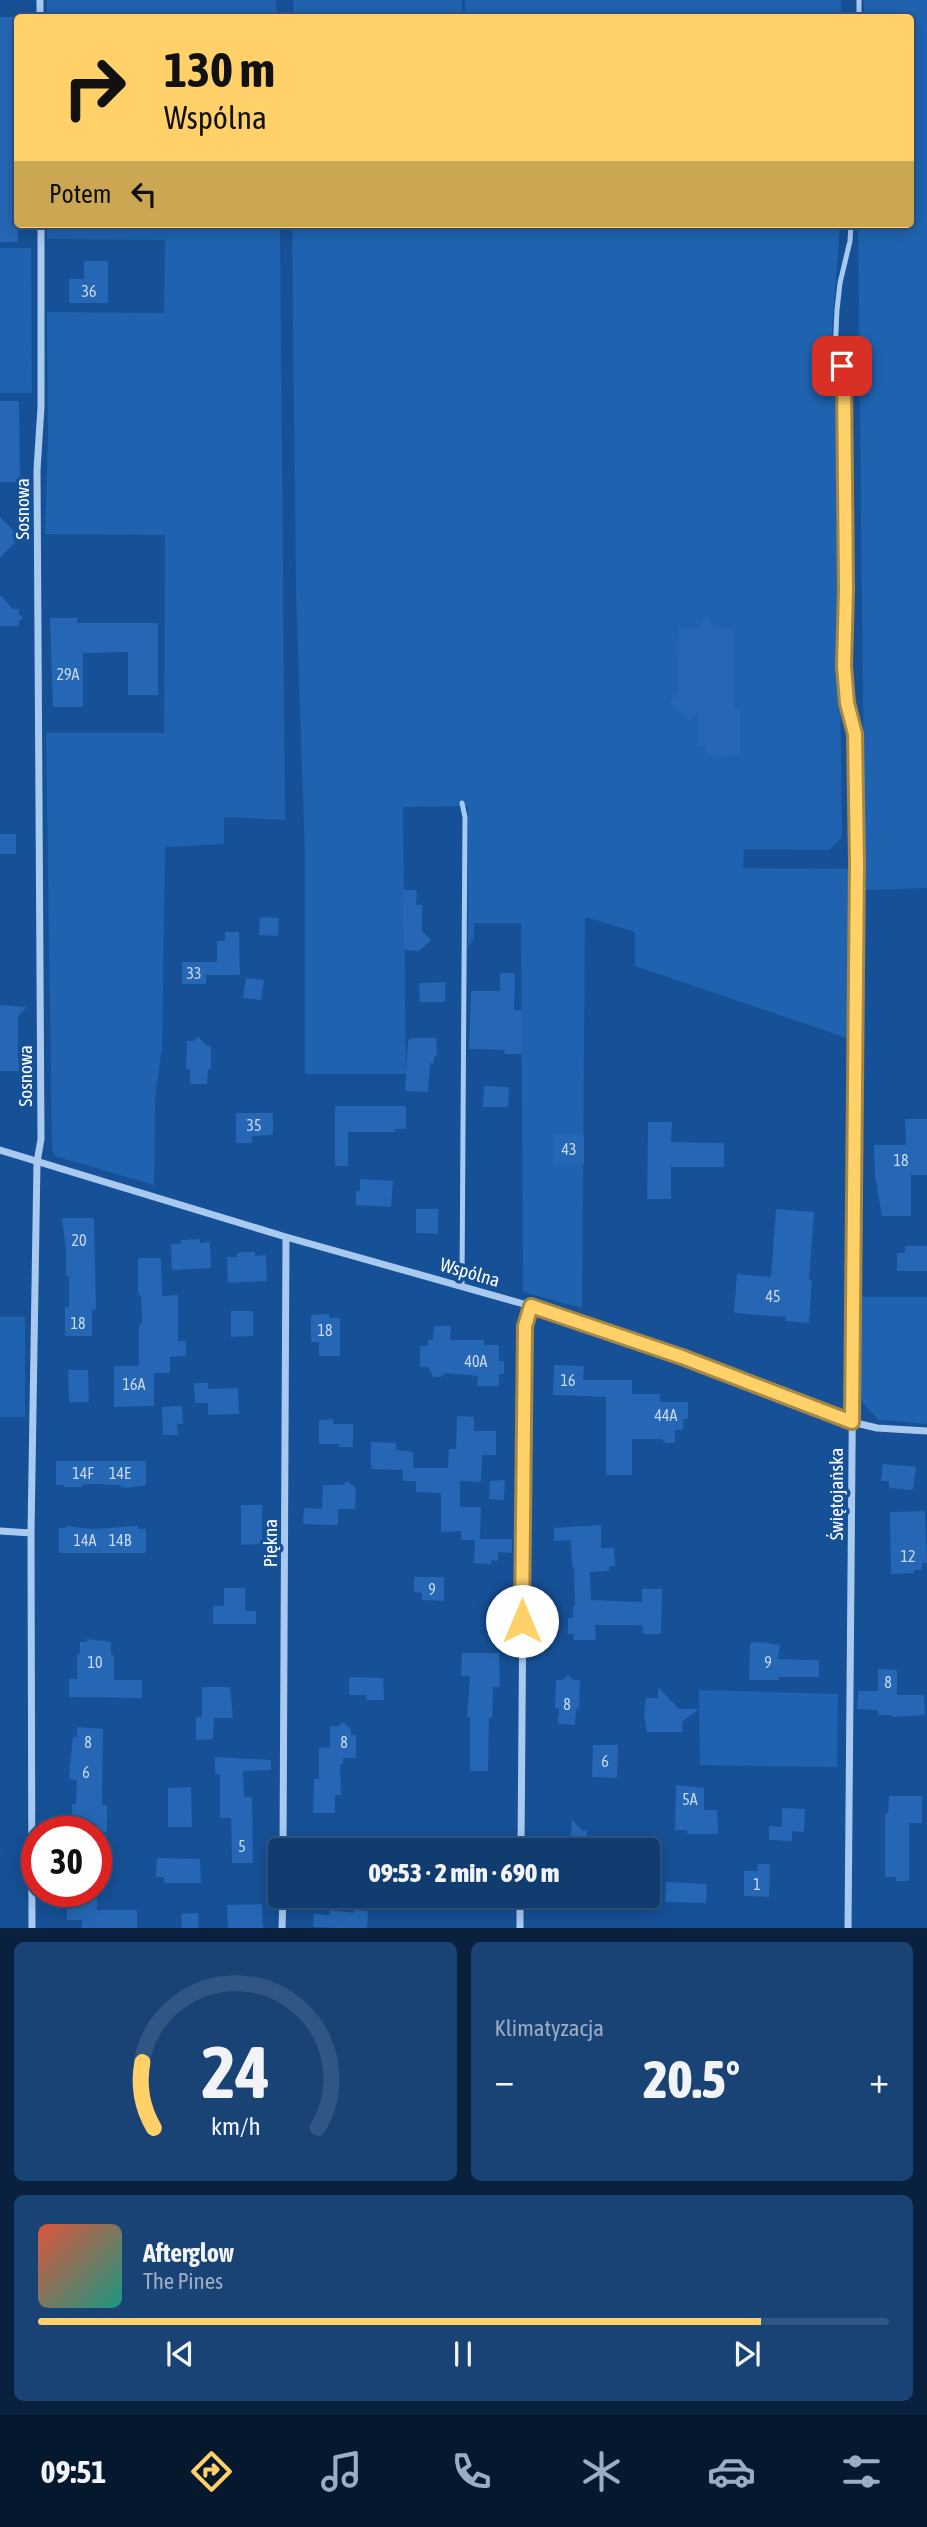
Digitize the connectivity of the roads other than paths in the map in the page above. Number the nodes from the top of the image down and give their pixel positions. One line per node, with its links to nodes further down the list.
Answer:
1 (41, 228): 6 (street, Sosnowa)
2 (851, 228): 4 (lane, Świętojańska)
3 (462, 803): 8 (lane)
4 (857, 863): 10 (street, Świętojańska)
5 (0, 1150): 6 (street, Wspólna)
6 (37, 1162): 7 (street, Wspólna); 13 (street, Sosnowa)
7 (286, 1237): 8 (street, Wspólna); 14 (street, Piękna)
8 (462, 1285): 9 (street, Wspólna)
9 (531, 1306): 10 (street, Wspólna); 15 (street)
10 (852, 1422): 11 (street, Wspólna); 21 (street, Świętojańska)
11 (927, 1431)
12 (0, 1531): 13 (street)
13 (31, 1533): 18 (street, Sosnowa)
14 (283, 1838)
15 (521, 1838)
16 (283, 1908): 19 (street)
17 (520, 1908): 20 (street)
18 (32, 1928)
19 (282, 1928)
20 (520, 1928)
21 (848, 1928)

